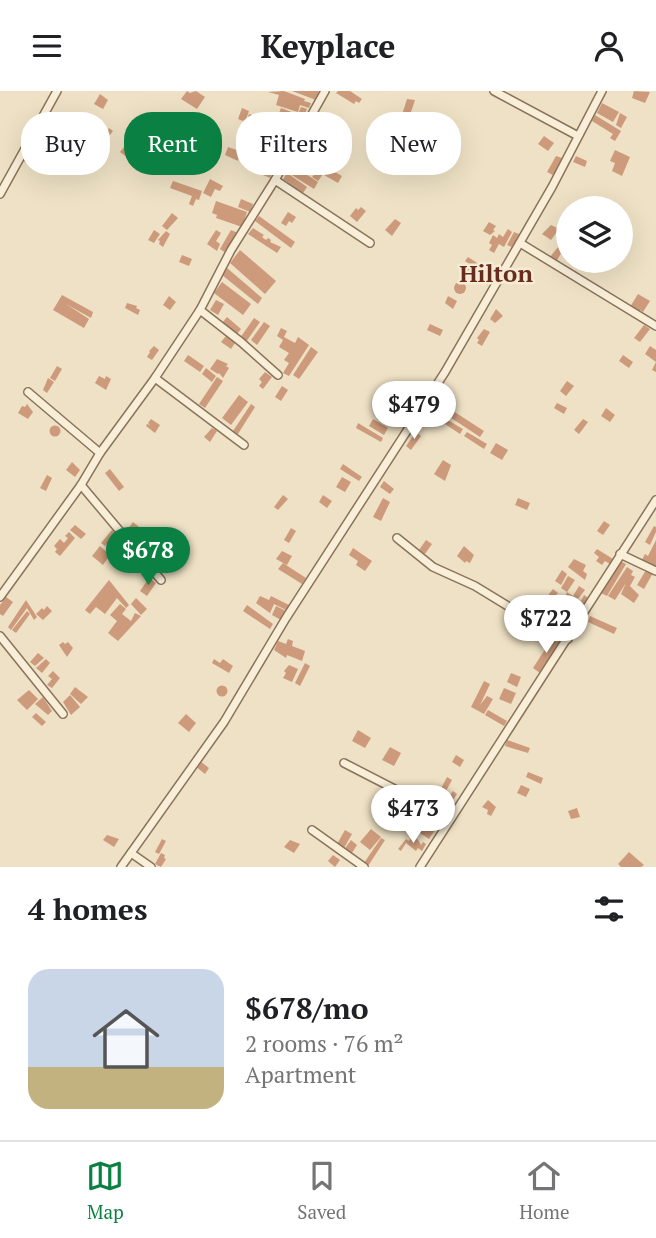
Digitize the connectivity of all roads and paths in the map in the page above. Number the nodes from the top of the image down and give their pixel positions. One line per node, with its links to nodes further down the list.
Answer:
1 (57, 91): 7 (street)
2 (325, 91): 6 (street)
3 (494, 91): 5 (street)
4 (602, 91): 5 (street)
5 (578, 135): 9 (street)
6 (275, 180): 8 (street); 10 (street)
7 (0, 194)
8 (370, 243)
9 (520, 243): 11 (street); 30 (street)
10 (200, 310): 12 (street); 13 (street)
11 (656, 326)
12 (278, 375)
13 (155, 378): 15 (street); 16 (street)
14 (28, 392): 16 (street)
15 (244, 445)
16 (100, 453): 17 (street)
17 (81, 485): 22 (street); 23 (street)
18 (656, 500): 20 (street)
19 (397, 538): 25 (street)
20 (620, 554): 21 (street); 25 (street)
21 (656, 571)
22 (161, 580)
23 (0, 597)
24 (0, 636): 26 (street)
25 (568, 639): 28 (street)
26 (63, 714)
27 (345, 763): 28 (street)
28 (451, 818): 34 (street)
29 (312, 831): 33 (street)
30 (131, 853): 31 (street); 32 (street)
31 (121, 867)
32 (150, 867)
33 (364, 867)
34 (420, 867)

